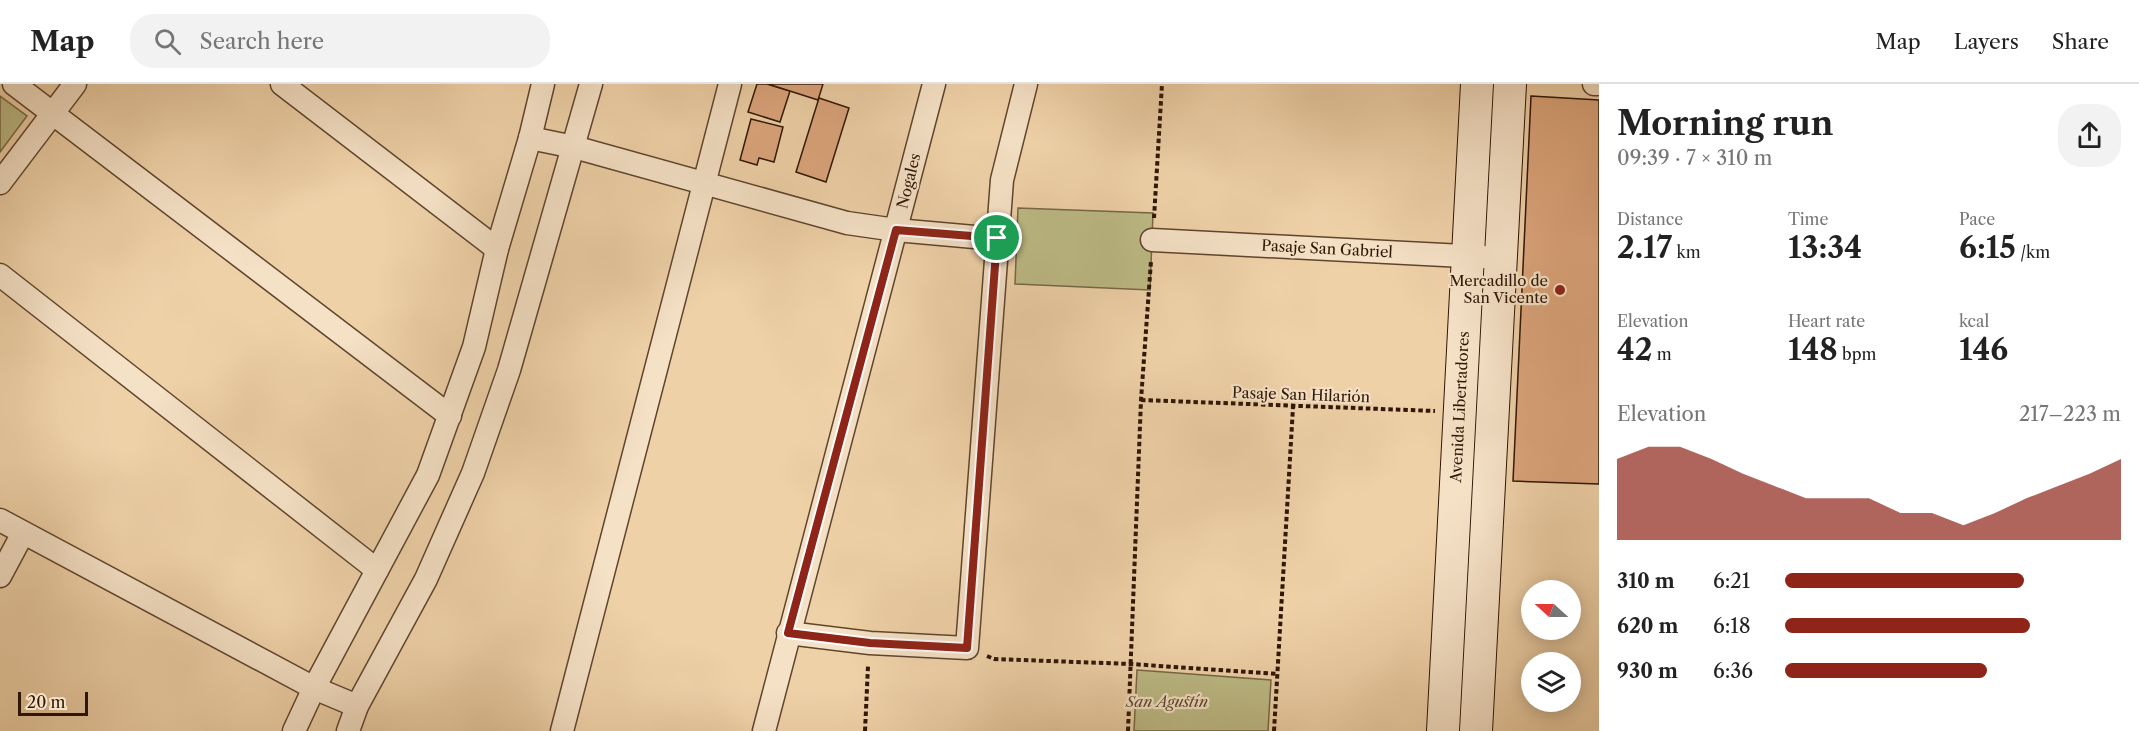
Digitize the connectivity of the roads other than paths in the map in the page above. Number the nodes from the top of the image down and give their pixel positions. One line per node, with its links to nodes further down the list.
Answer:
1 (14, 84): 13 (street)
2 (75, 84): 13 (street)
3 (282, 84): 21 (street)
4 (543, 84): 14 (street)
5 (591, 84): 15 (street)
6 (730, 84): 17 (street)
7 (934, 84): 18 (street, Nogales)
8 (1026, 84): 19 (street)
9 (1477, 84): 22 (street, Avenida Libertadores)
10 (1510, 84): 23 (street)
11 (1594, 84): 12 (street)
12 (1599, 84)
13 (52, 114): 16 (street); 25 (street)
14 (530, 138): 15 (street); 21 (street)
15 (574, 147): 17 (street); 32 (street)
16 (0, 183)
17 (703, 183): 18 (street); 35 (street)
18 (896, 230): 19 (street); 30 (street, Nogales)
19 (997, 238): 30 (street)
20 (1152, 240): 22 (street, Pasaje San Gabriel)
21 (497, 249): 25 (street)
22 (1468, 256): 23 (street, Pasaje San Gabriel); 37 (street, Avenida Libertadores)
23 (1502, 258): 38 (street)
24 (0, 275): 28 (street)
25 (450, 416): 28 (street)
26 (0, 520): 27 (street)
27 (23, 533): 29 (street); 31 (street)
28 (377, 570): 31 (street)
29 (0, 576)
30 (788, 633): 36 (street, Nogales)
31 (314, 688): 32 (street); 33 (street)
32 (357, 706): 34 (street)
33 (294, 731)
34 (348, 731)
35 (562, 731)
36 (764, 731)
37 (1443, 731)
38 (1476, 731)

